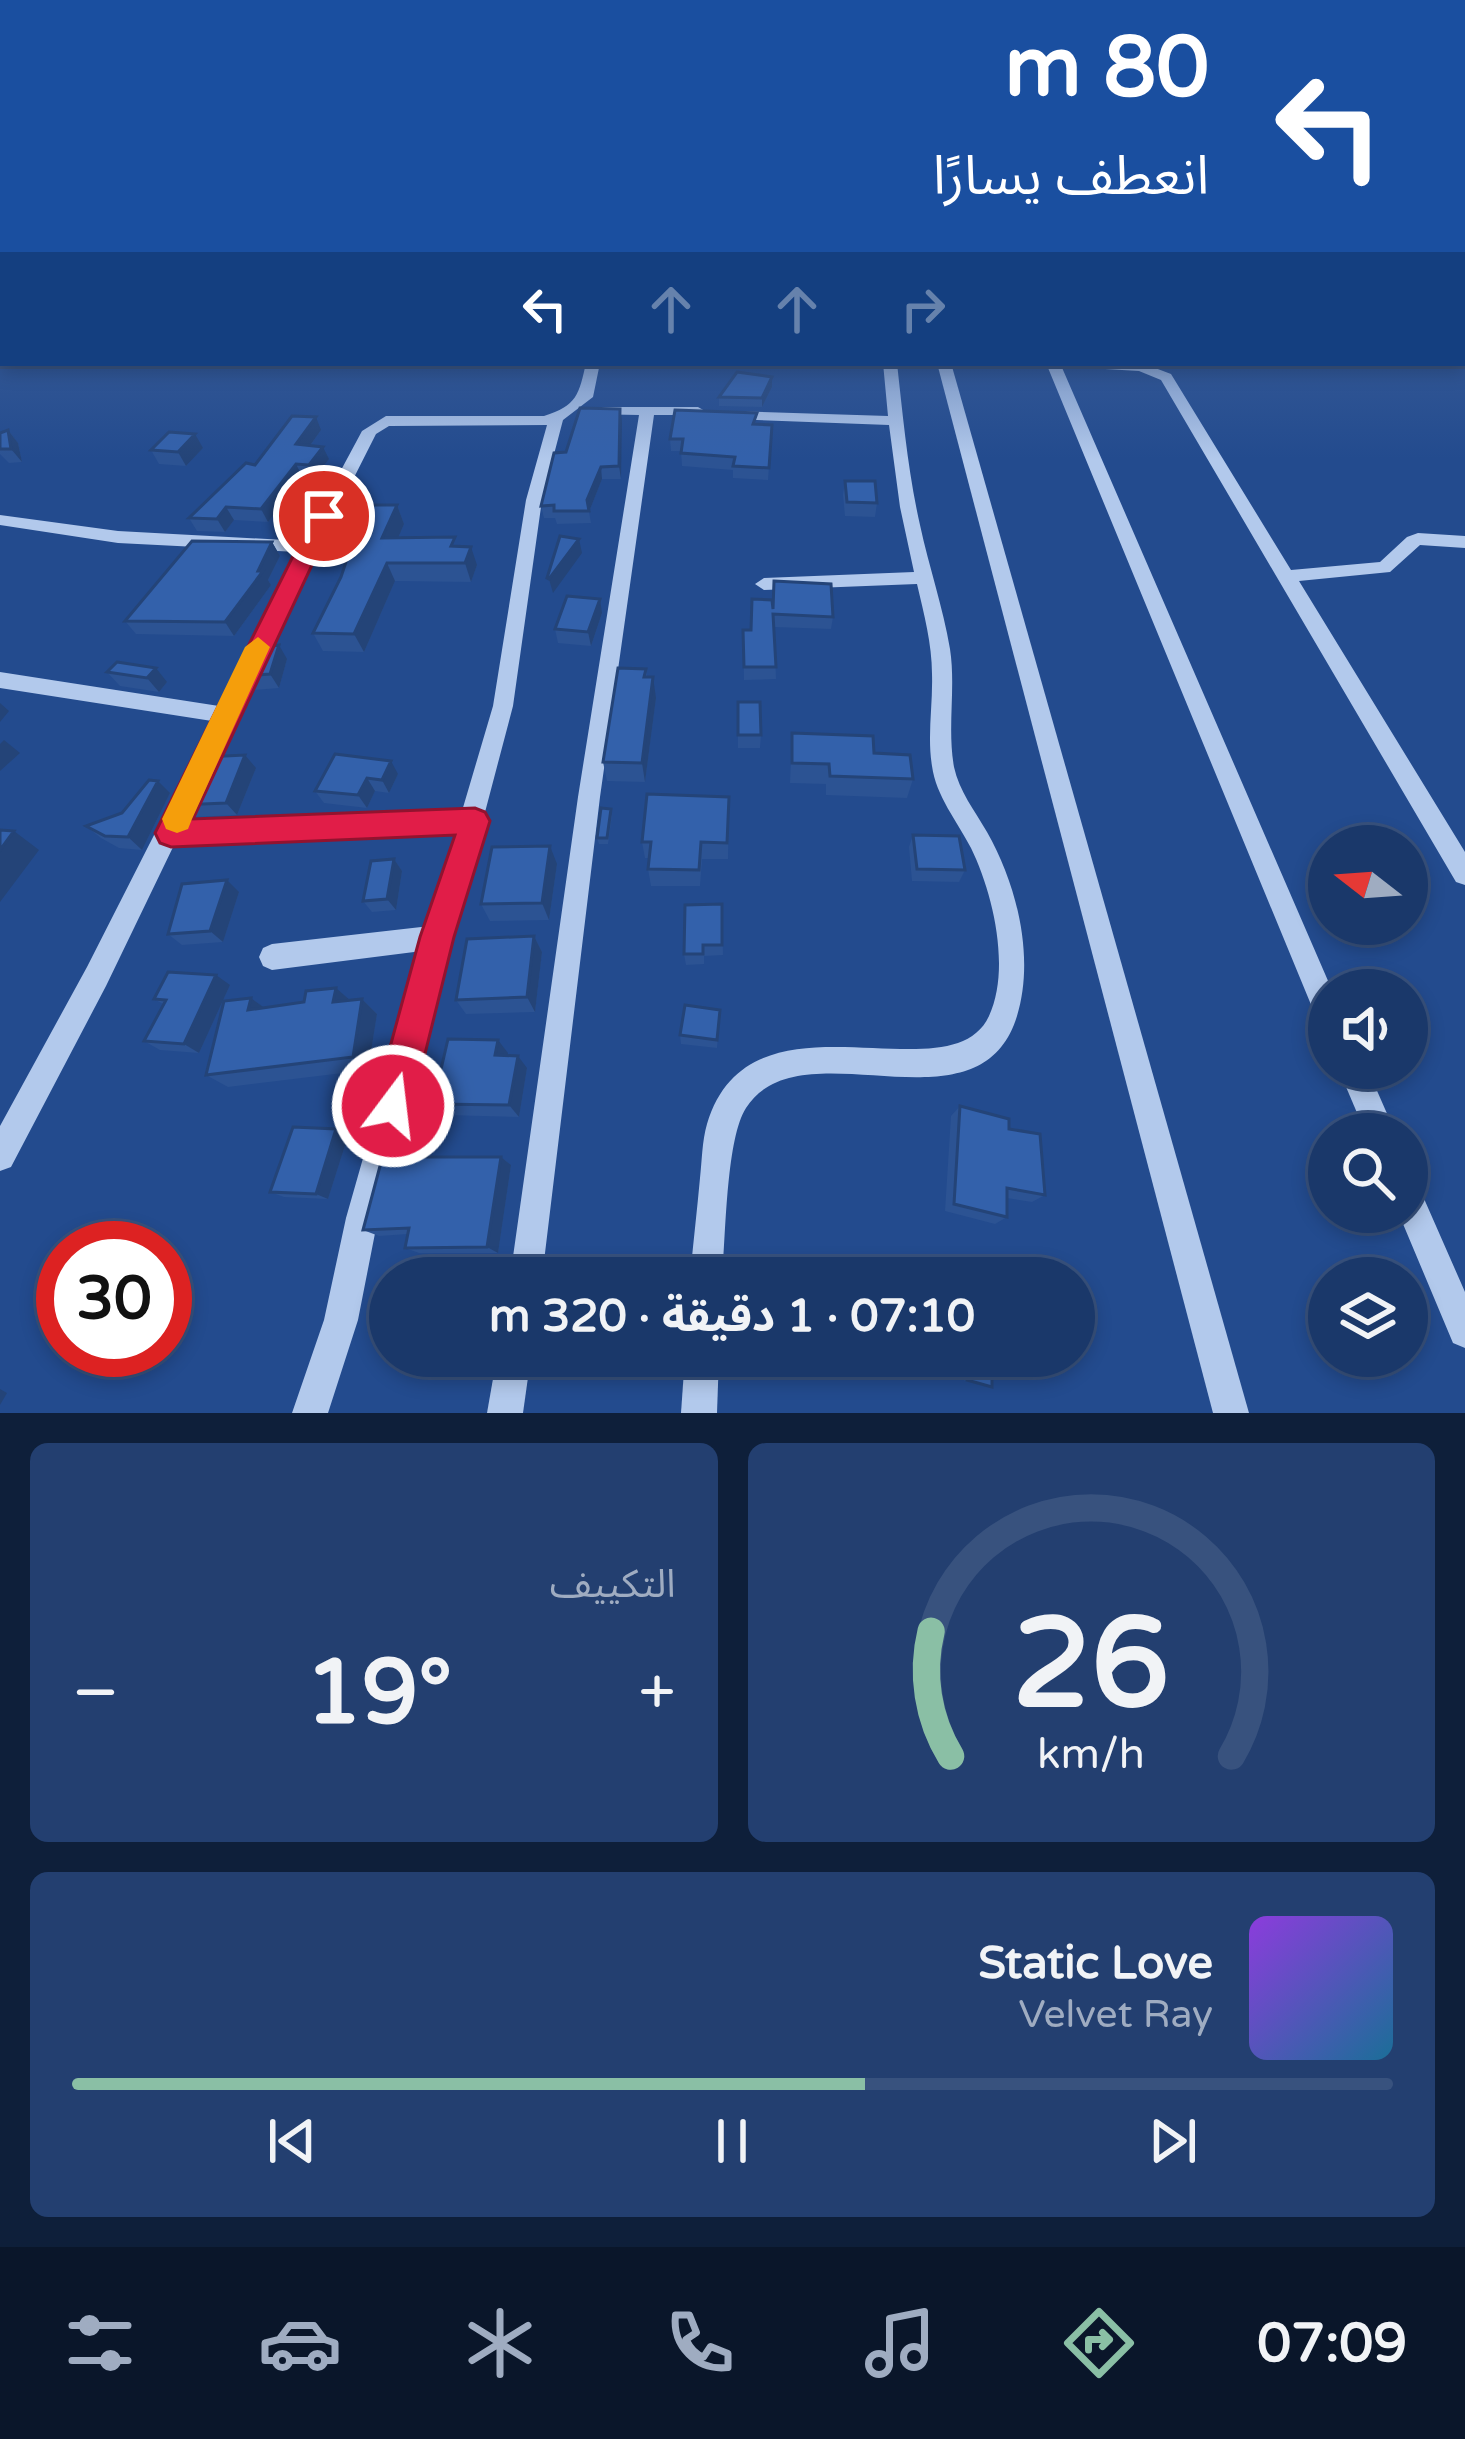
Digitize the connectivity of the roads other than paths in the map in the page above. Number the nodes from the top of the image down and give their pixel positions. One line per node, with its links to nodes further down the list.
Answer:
1 (592, 366): 7 (street)
2 (890, 366): 8 (street)
3 (945, 366): 33 (street)
4 (1054, 366): 22 (street)
5 (1124, 366): 12 (street)
6 (647, 412): 7 (street); 8 (street); 25 (street)
7 (564, 415): 11 (street); 17 (street)
8 (896, 421): 13 (street)
9 (0, 520): 11 (street)
10 (1465, 542): 12 (street)
11 (305, 548): 16 (street)
12 (1289, 576): 19 (street)
13 (923, 578): 14 (street); 26 (street)
14 (764, 584)
15 (0, 680): 16 (street)
16 (225, 715): 18 (street)
17 (475, 821): 18 (street); 20 (street)
18 (171, 833): 23 (street)
19 (1465, 874)
20 (437, 937): 21 (street); 30 (street)
21 (272, 957)
22 (1310, 969)
23 (0, 1156)
24 (1423, 1233): 27 (street)
25 (529, 1257)
26 (708, 1257)
27 (1465, 1331)
28 (511, 1377): 31 (street)
29 (701, 1377): 32 (street)
30 (310, 1413)
31 (505, 1413)
32 (699, 1413)
33 (1231, 1413)

